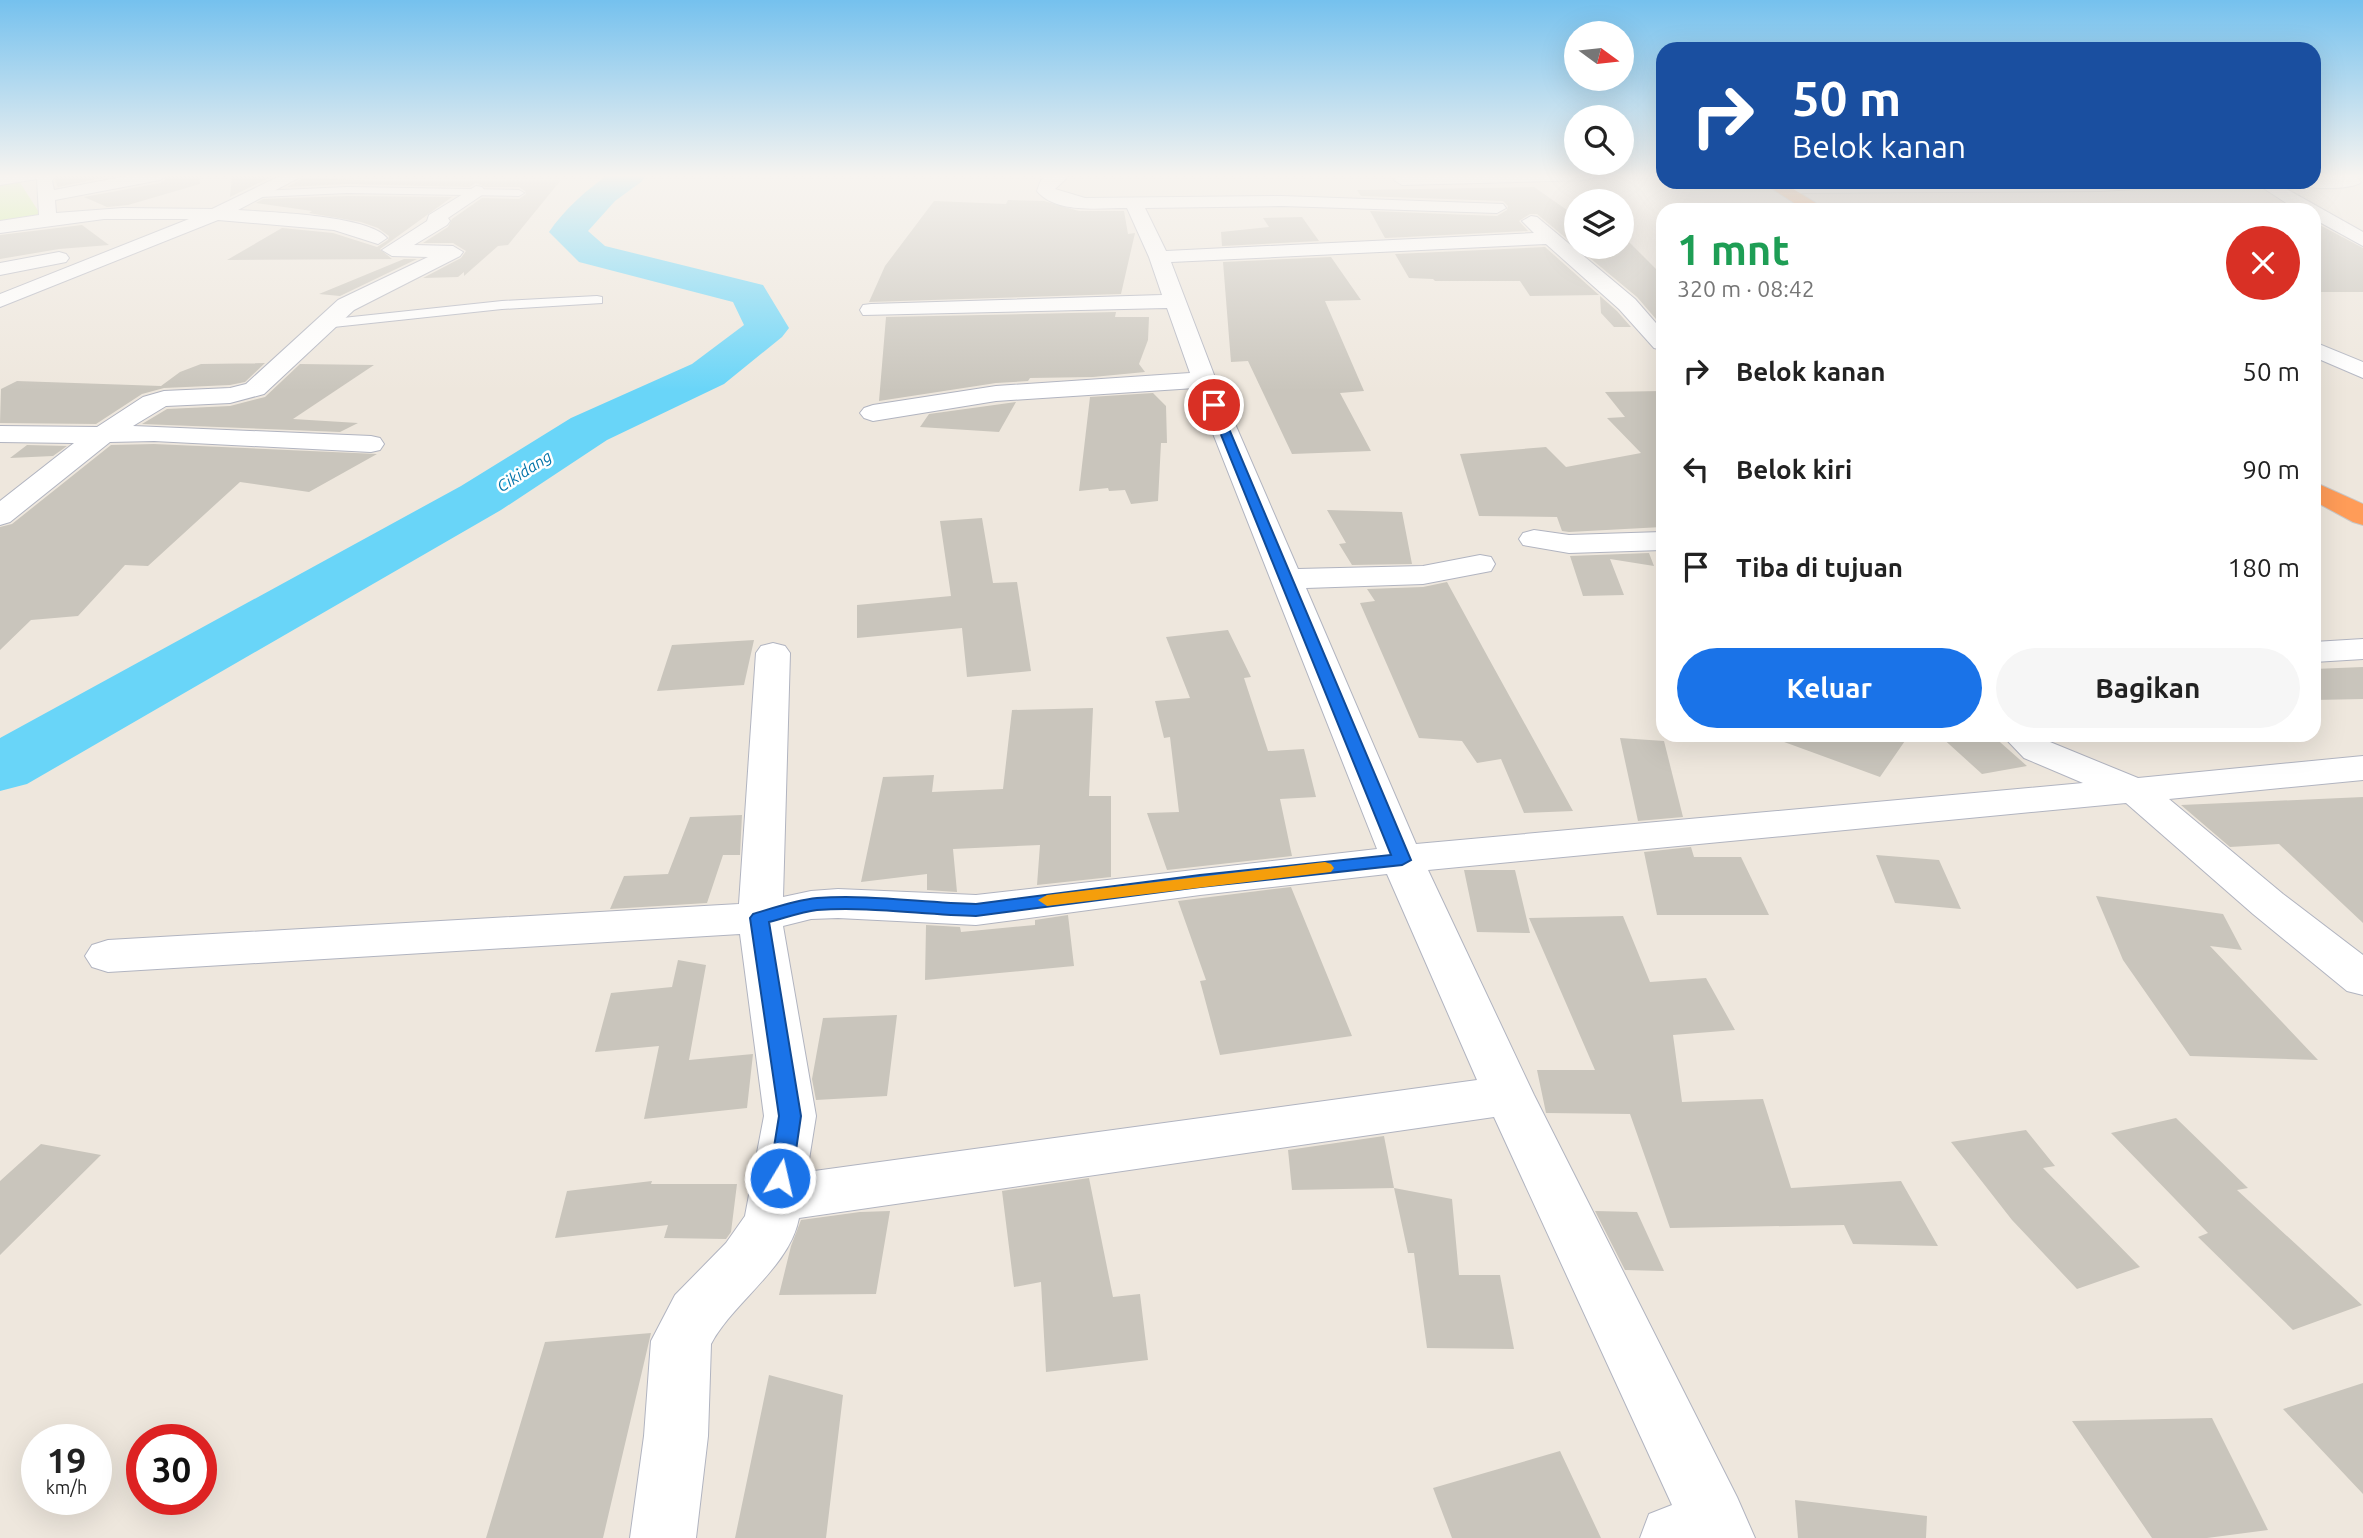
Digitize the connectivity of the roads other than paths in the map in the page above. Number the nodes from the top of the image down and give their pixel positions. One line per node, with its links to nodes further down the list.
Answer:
1 (139, 247): 6 (street)
2 (397, 247): 13 (street)
3 (1154, 247): 7 (street)
4 (1370, 247): 7 (street)
5 (1561, 247): 14 (street)
6 (131, 250): 8 (street); 10 (street)
7 (1158, 257): 11 (street)
8 (0, 269)
9 (597, 300): 13 (lane)
10 (0, 301)
11 (1175, 301): 12 (street); 17 (street)
12 (871, 310)
13 (324, 324): 19 (street)
14 (1656, 334)
15 (2321, 352): 16 (street)
16 (2363, 371)
17 (1204, 380): 18 (street); 28 (street)
18 (873, 413)
19 (106, 434): 20 (street); 21 (street); 23 (street)
20 (0, 435)
21 (371, 444)
22 (2321, 494): 24 (highway)
23 (0, 516)
24 (2363, 516)
25 (1534, 539): 26 (street)
26 (1656, 541)
27 (1480, 564): 28 (street)
28 (1286, 579): 35 (street)
29 (2363, 649): 30 (street)
30 (2321, 652)
31 (773, 653): 36 (street)
32 (2028, 742): 34 (street)
33 (2363, 768): 34 (street)
34 (2135, 791): 35 (street); 38 (street)
35 (1402, 860): 36 (street); 39 (street)
36 (760, 918): 37 (street); 40 (street)
37 (108, 956)
38 (2363, 979)
39 (1509, 1096): 40 (street); 41 (street)
40 (777, 1199): 42 (street)
41 (1703, 1532)
42 (663, 1538)

